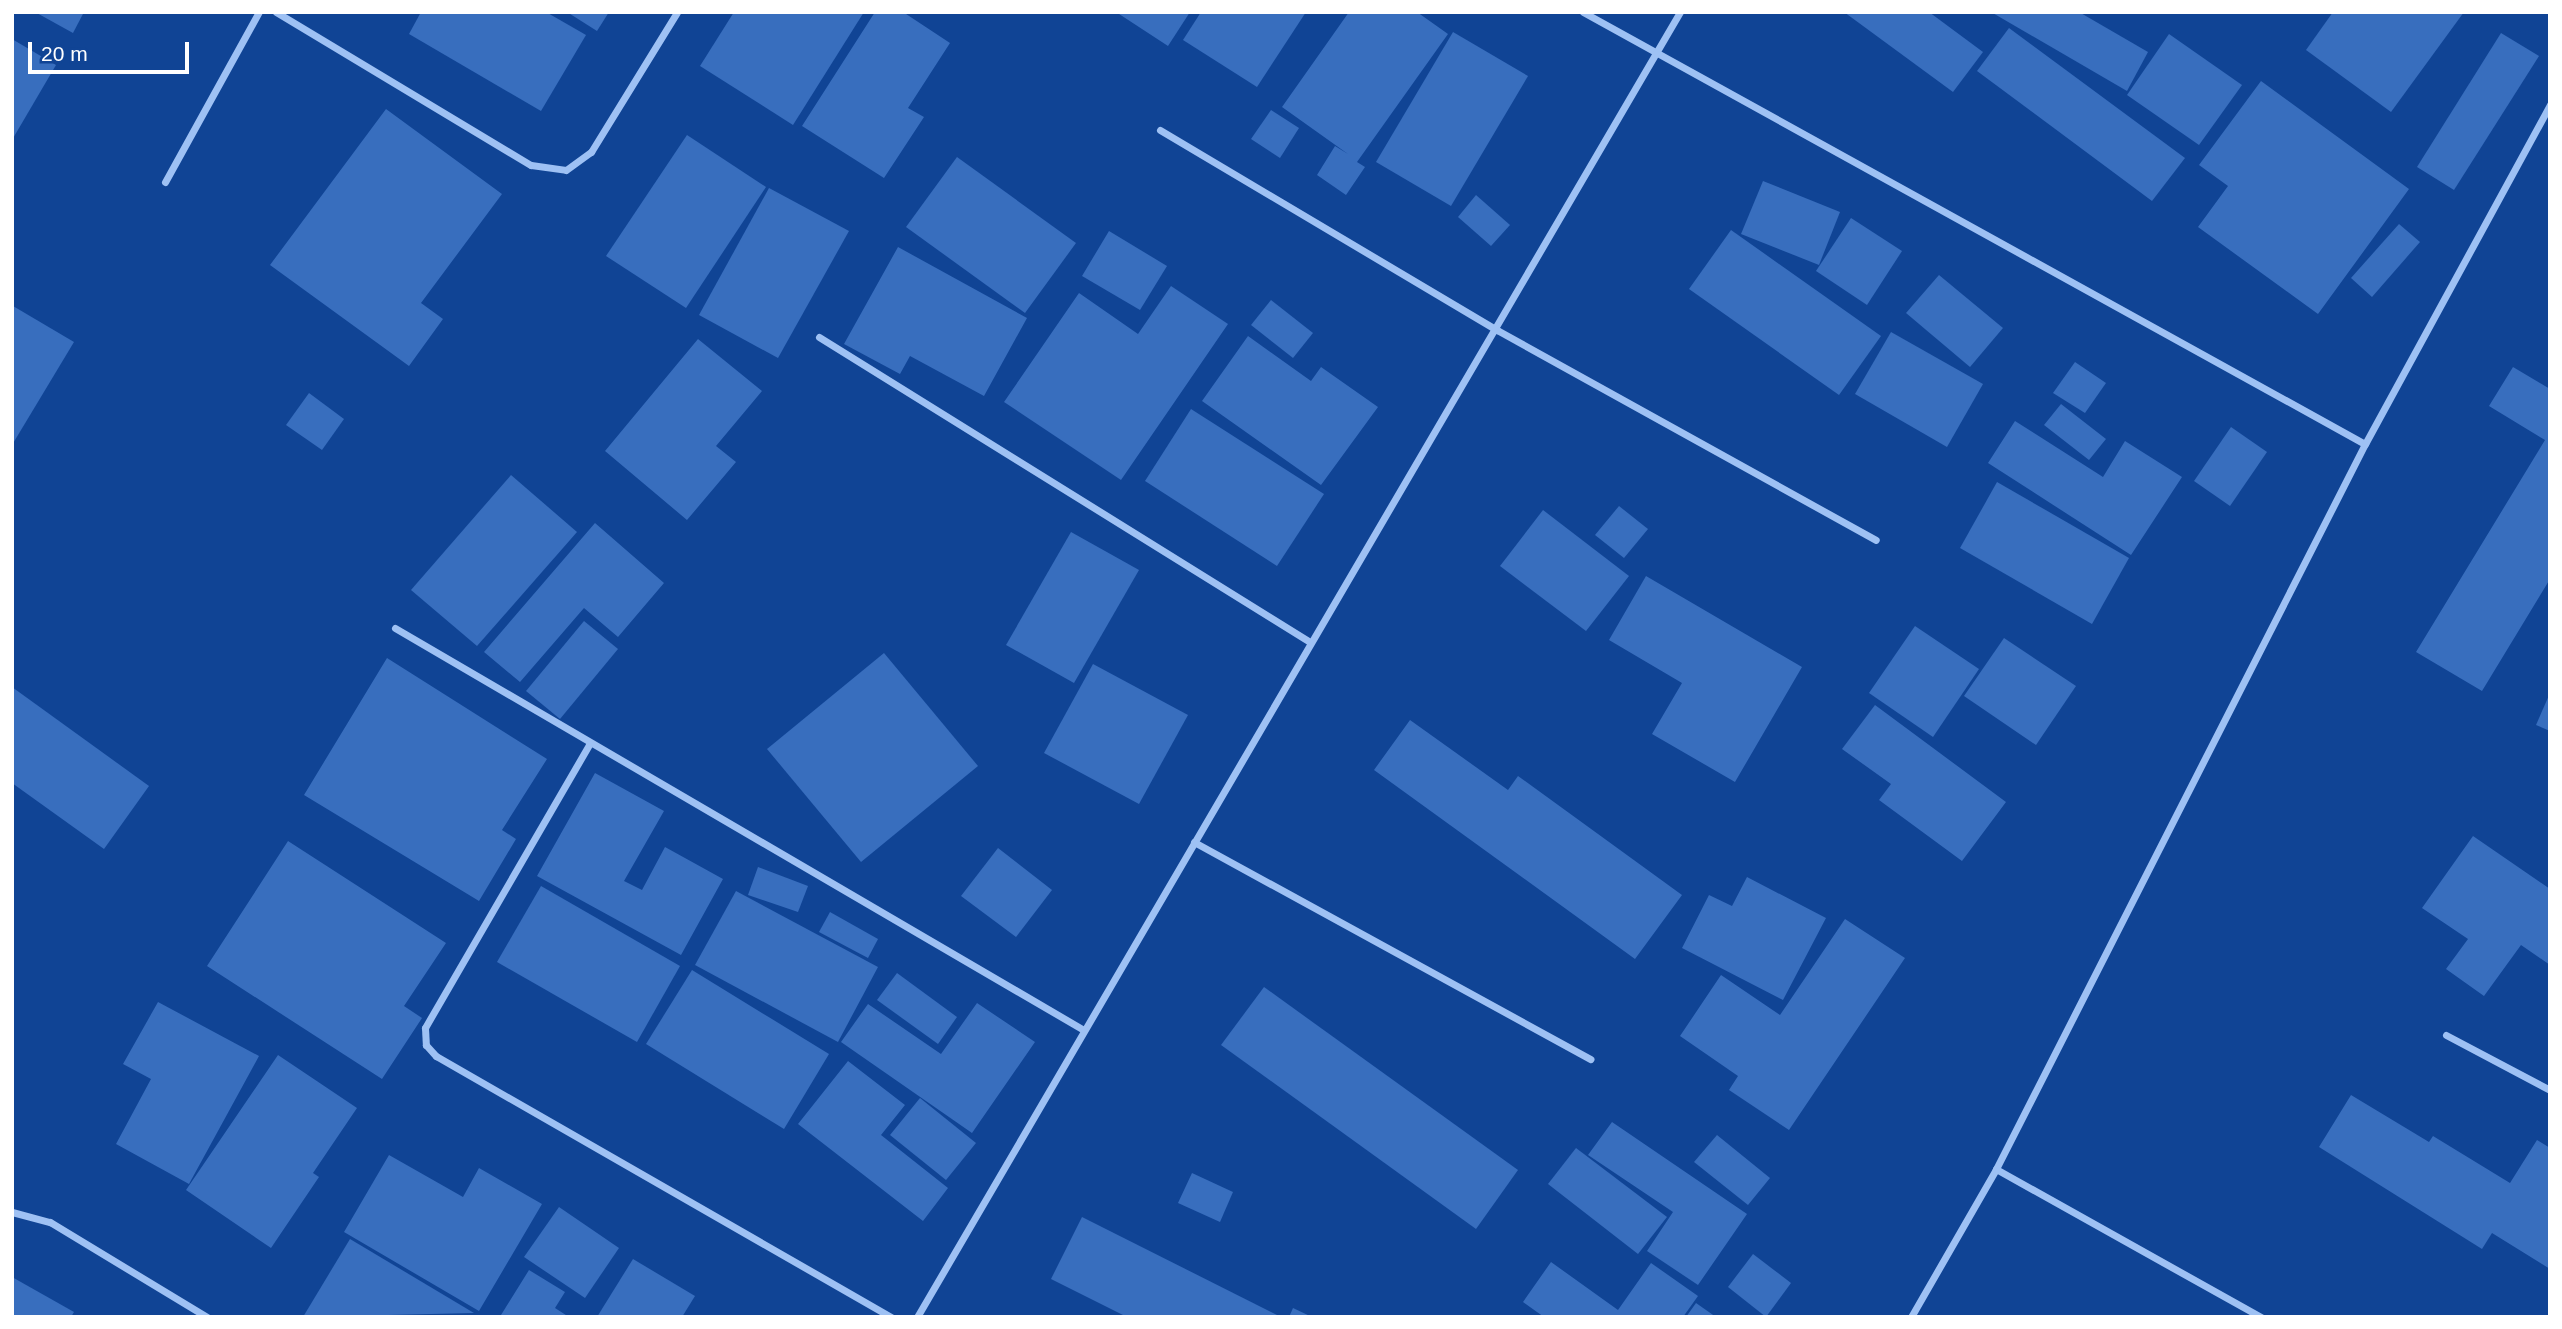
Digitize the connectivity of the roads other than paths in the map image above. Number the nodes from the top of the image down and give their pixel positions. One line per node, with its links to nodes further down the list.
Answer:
1 (258, 12): 9 (street)
2 (276, 12): 3 (street)
3 (677, 12)
4 (1583, 12): 6 (street)
5 (1680, 12): 6 (street)
6 (1655, 54): 10 (street); 12 (street)
7 (2550, 104): 12 (street)
8 (1160, 130): 10 (street)
9 (166, 181)
10 (1497, 330): 13 (street); 15 (street)
11 (819, 337): 15 (street)
12 (2365, 444): 22 (street)
13 (1875, 540)
14 (395, 628): 16 (street)
15 (1310, 642): 17 (street)
16 (590, 743): 18 (street); 25 (street)
17 (1194, 842): 18 (street); 20 (street)
18 (1082, 1029): 26 (street)
19 (2446, 1035): 21 (street)
20 (1590, 1059)
21 (2550, 1090)
22 (1996, 1169): 27 (street); 28 (street)
23 (12, 1212): 24 (street)
24 (207, 1317)
25 (891, 1317)
26 (918, 1317)
27 (1911, 1317)
28 (2261, 1317)

